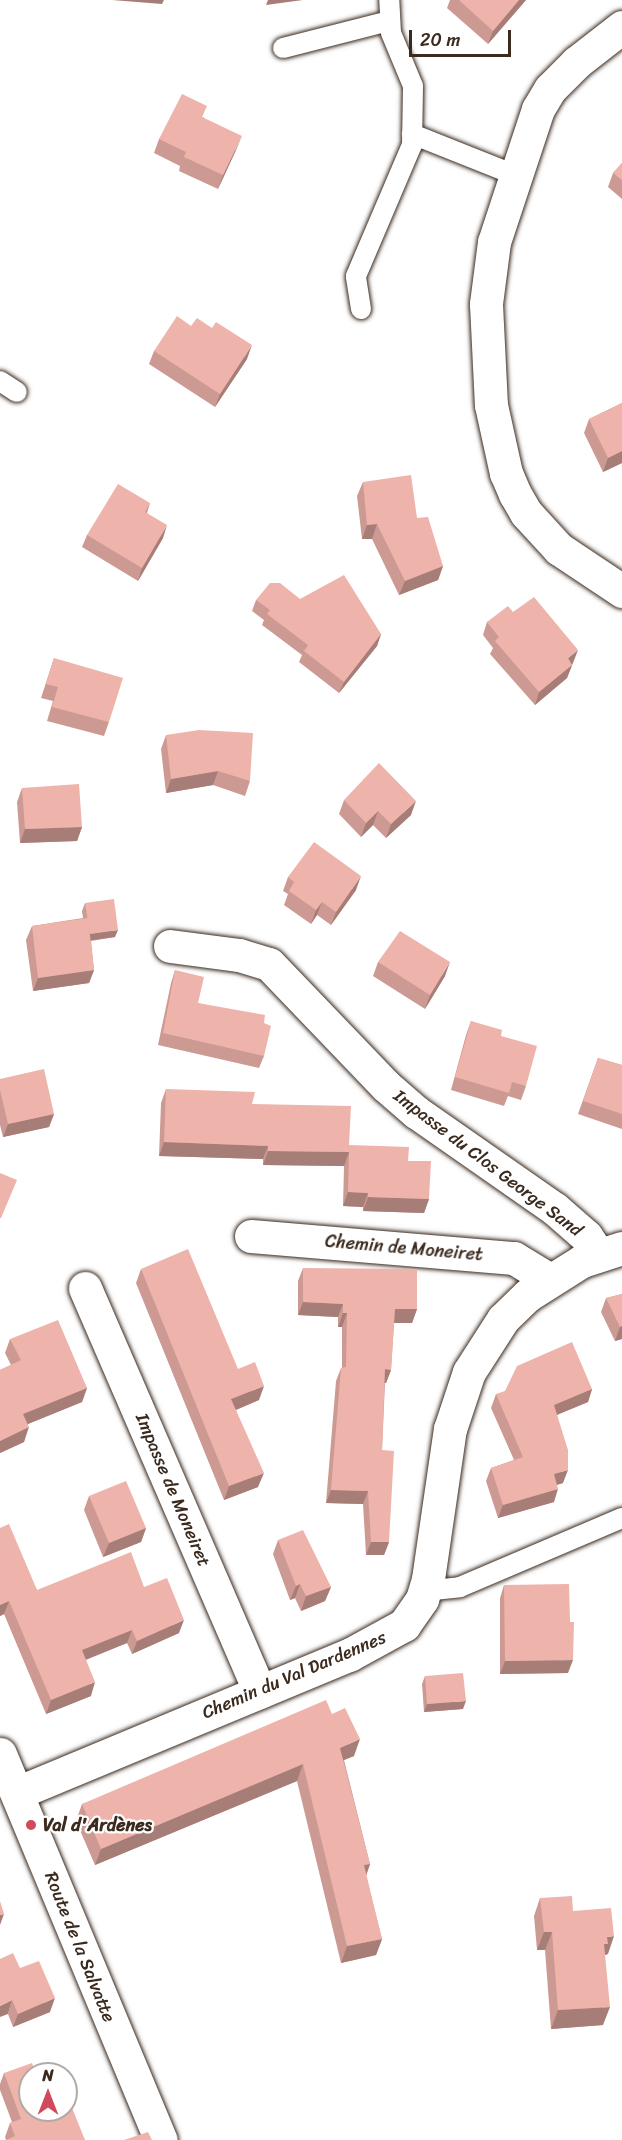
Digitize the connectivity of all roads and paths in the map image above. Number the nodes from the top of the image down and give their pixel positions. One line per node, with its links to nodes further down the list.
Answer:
1 (389, 0): 2 (lane)
2 (389, 21): 4 (lane); 5 (lane)
3 (622, 27): 6 (street)
4 (283, 48)
5 (412, 134): 6 (lane); 7 (lane)
6 (515, 175): 10 (street)
7 (361, 309)
8 (0, 381): 9 (lane)
9 (17, 392)
10 (622, 591)
11 (170, 946): 13 (street, Impasse du Clos George Sand)
12 (251, 1236): 14 (street, Chemin de Moneiret)
13 (610, 1251): 14 (street, Chemin du Val Dardennes)
14 (550, 1280): 17 (street, Chemin du Val Dardennes)
15 (85, 1288): 18 (street, Impasse de Moneiret)
16 (622, 1518): 17 (lane)
17 (424, 1591): 18 (street, Chemin du Val Dardennes)
18 (260, 1692): 20 (street, Chemin du Val Dardennes)
19 (0, 1754): 20 (street, Route de la Salvatte)
20 (17, 1793): 21 (street, Route de la Salvatte)
21 (162, 2140)

